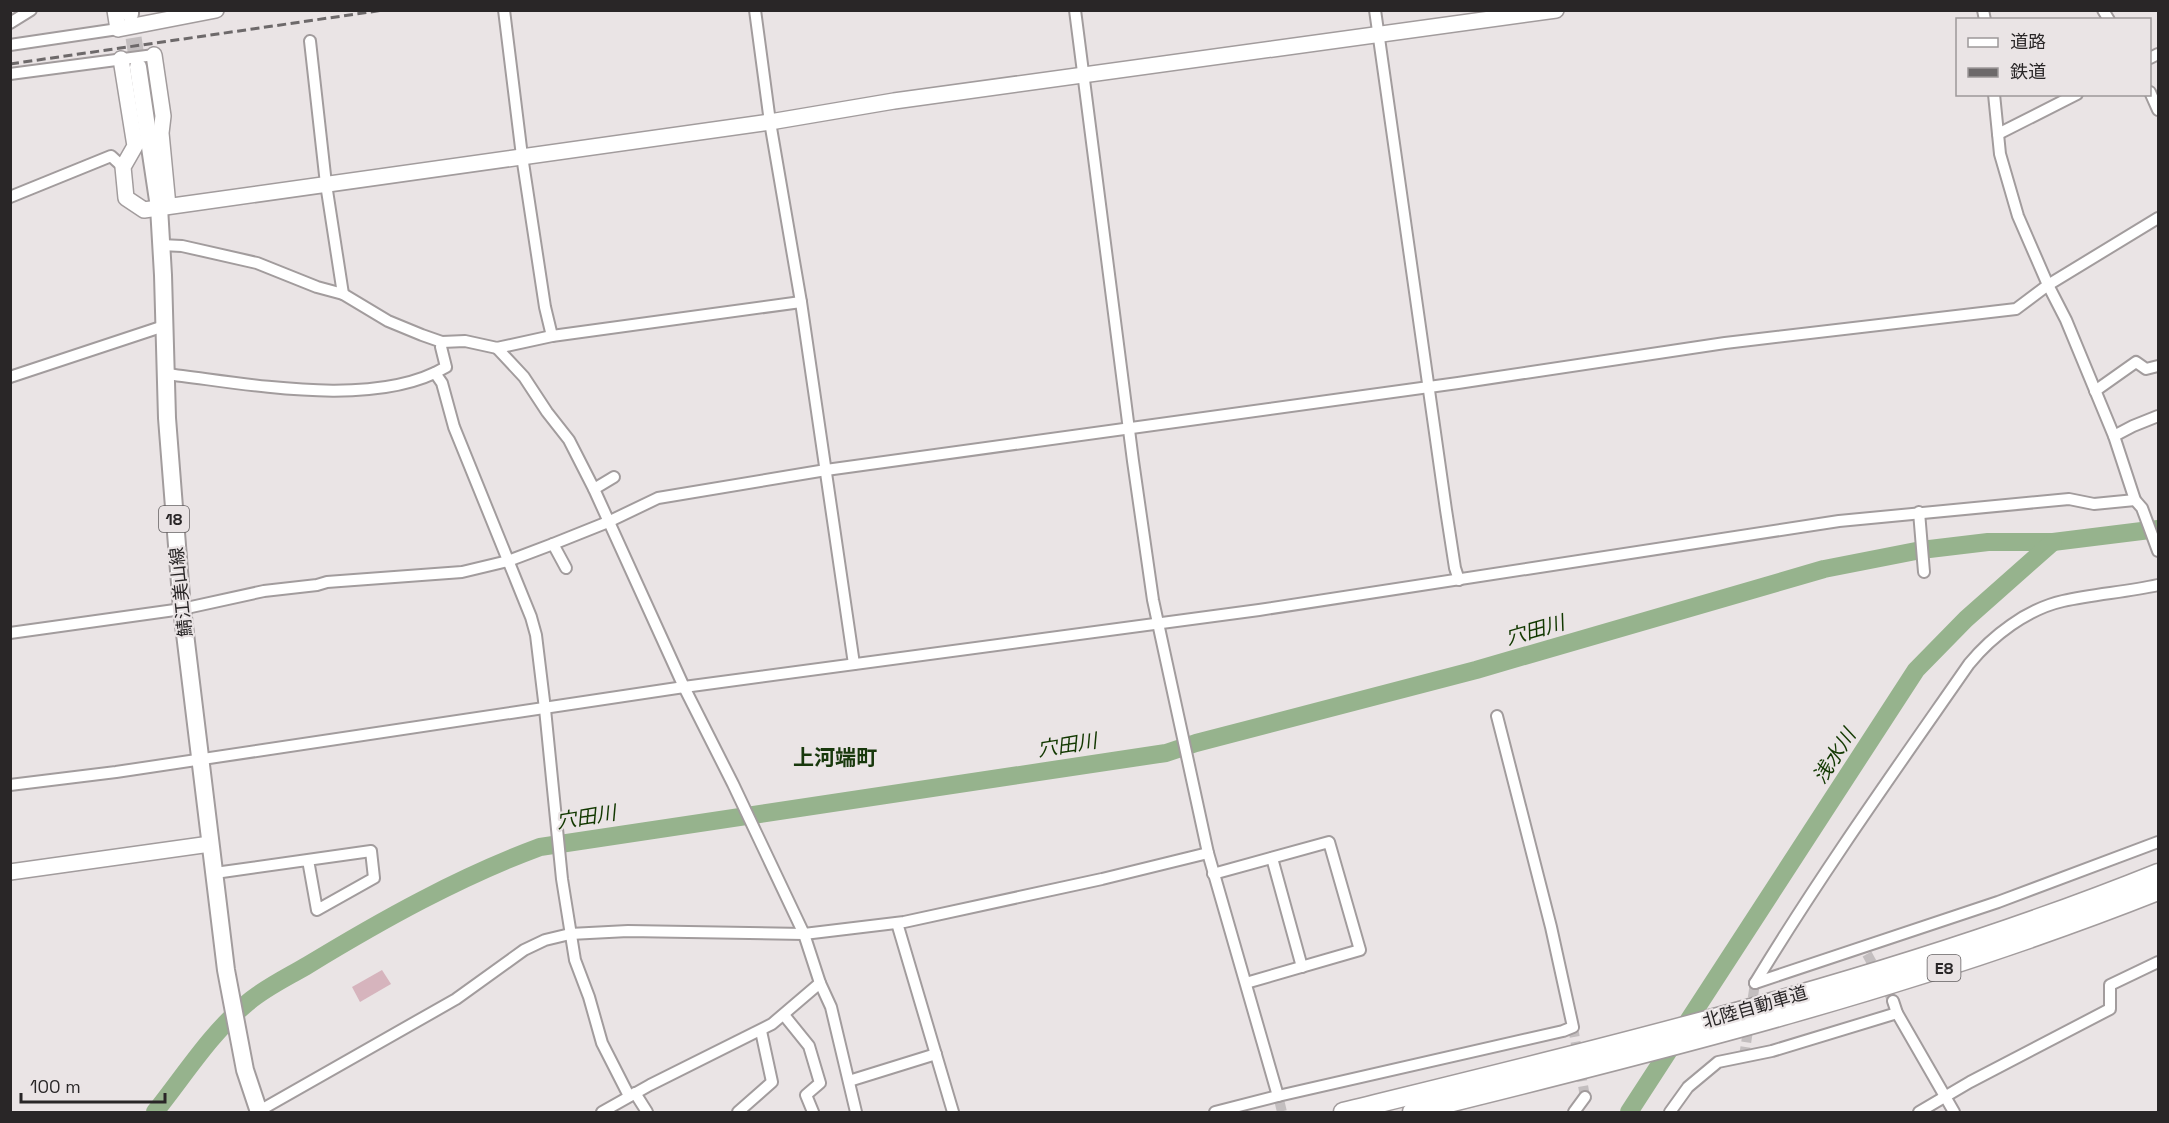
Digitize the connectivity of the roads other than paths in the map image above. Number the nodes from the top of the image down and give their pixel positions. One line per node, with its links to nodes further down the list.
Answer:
1 (31, 10): 9 (street)
2 (504, 10): 25 (street)
3 (755, 10): 23 (street)
4 (1075, 10): 18 (street)
5 (1375, 10): 11 (street)
6 (1557, 10): 11 (street)
7 (214, 11): 8 (street)
8 (133, 14): 10 (street); 10 (street)
9 (10, 23)
10 (117, 29): 13 (street)
11 (1379, 35): 18 (street); 43 (street)
12 (310, 41): 27 (street)
13 (10, 45)
14 (154, 54): 15 (street); 29 (street)
15 (121, 59): 17 (street); 26 (street)
16 (138, 67): 29 (main road, 鯖江美山線 / 18)
17 (10, 74)
18 (1083, 75): 23 (street); 46 (street)
19 (2151, 94): 22 (street)
20 (1994, 96): 24 (street)
21 (2073, 96): 24 (street)
22 (2158, 110)
23 (770, 122): 25 (street); 34 (street)
24 (1998, 134): 32 (street)
25 (522, 156): 27 (street); 36 (street)
26 (123, 167): 28 (street); 29 (street)
27 (326, 184): 29 (street); 33 (street)
28 (10, 197)
29 (164, 206): 31 (main road, 鯖江美山線 / 18)
30 (2158, 218): 32 (street)
31 (161, 245): 33 (street); 35 (main road, 鯖江美山線 / 18)
32 (2048, 285): 43 (street); 44 (street)
33 (343, 294): 37 (street)
34 (801, 302): 36 (street); 48 (street)
35 (164, 326): 41 (main road, 鯖江美山線 / 18); 42 (street)
36 (552, 336): 38 (street)
37 (442, 342): 38 (street); 40 (street)
38 (497, 348): 50 (street)
39 (2158, 366): 44 (street)
40 (435, 373): 41 (street); 56 (street)
41 (166, 374): 61 (main road, 鯖江美山線 / 18)
42 (10, 377)
43 (1429, 387): 46 (street); 59 (street)
44 (2095, 391): 47 (street)
45 (2158, 416): 47 (street)
46 (1129, 428): 48 (street); 62 (street)
47 (2114, 436): 51 (street)
48 (826, 470): 53 (street); 64 (street)
49 (614, 477): 50 (street)
50 (594, 489): 53 (street)
51 (2138, 504): 52 (street); 55 (street)
52 (1919, 514): 58 (street); 59 (street)
53 (608, 522): 54 (street); 65 (street)
54 (554, 544): 56 (street); 57 (street)
55 (2158, 551)
56 (508, 561): 61 (street); 66 (street)
57 (566, 568)
58 (1924, 572)
59 (1459, 580): 62 (street)
60 (2158, 585): 70 (street)
61 (182, 609): 63 (street); 68 (main road, 鯖江美山線 / 18)
62 (1158, 624): 64 (street); 72 (street)
63 (10, 633)
64 (854, 664): 65 (street)
65 (684, 687): 66 (street); 82 (street)
66 (545, 709): 68 (street); 81 (street)
67 (1497, 717): 95 (street)
68 (200, 758): 69 (street); 71 (main road, 鯖江美山線 / 18)
69 (10, 786)
70 (2158, 842)
71 (210, 844): 75 (street); 76 (main road, 鯖江美山線 / 18)
72 (1208, 853): 78 (street); 80 (street)
73 (1272, 858): 78 (street); 84 (street); 84 (street)
74 (308, 860): 74 (street); 76 (street)
75 (10, 872)
76 (214, 873): 98 (main road, 鯖江美山線 / 18)
77 (2158, 873): 106 (highway, 北陸自動車道 / E8)
78 (1213, 874): 86 (street)
79 (2158, 891): 107 (highway, 北陸自動車道 / E8)
80 (897, 923): 82 (street); 91 (street)
81 (570, 934): 82 (street); 94 (street); 98 (street)
82 (804, 934): 85 (street)
83 (2158, 962): 97 (street)
84 (1302, 967): 86 (street)
85 (820, 983): 89 (street); 92 (street)
86 (1246, 983): 95 (street)
87 (1893, 1001): 88 (street)
88 (1897, 1013): 97 (street); 109 (street)
89 (784, 1015): 90 (street); 102 (street)
90 (760, 1031): 94 (street); 101 (street)
91 (936, 1054): 92 (street); 104 (street)
92 (849, 1081): 103 (street)
93 (1276, 1084): 95 (street)
94 (632, 1095): 99 (street); 100 (street)
95 (1278, 1096): 105 (street)
96 (1585, 1096): 108 (street)
97 (1946, 1097): 110 (street); 111 (street)
98 (259, 1112)
99 (602, 1113)
100 (647, 1113)
101 (738, 1113)
102 (813, 1113)
103 (856, 1113)
104 (953, 1113)
105 (1215, 1113)
106 (1343, 1113)
107 (1412, 1113)
108 (1574, 1113)
109 (1670, 1113)
110 (1919, 1113)
111 (1954, 1113)

